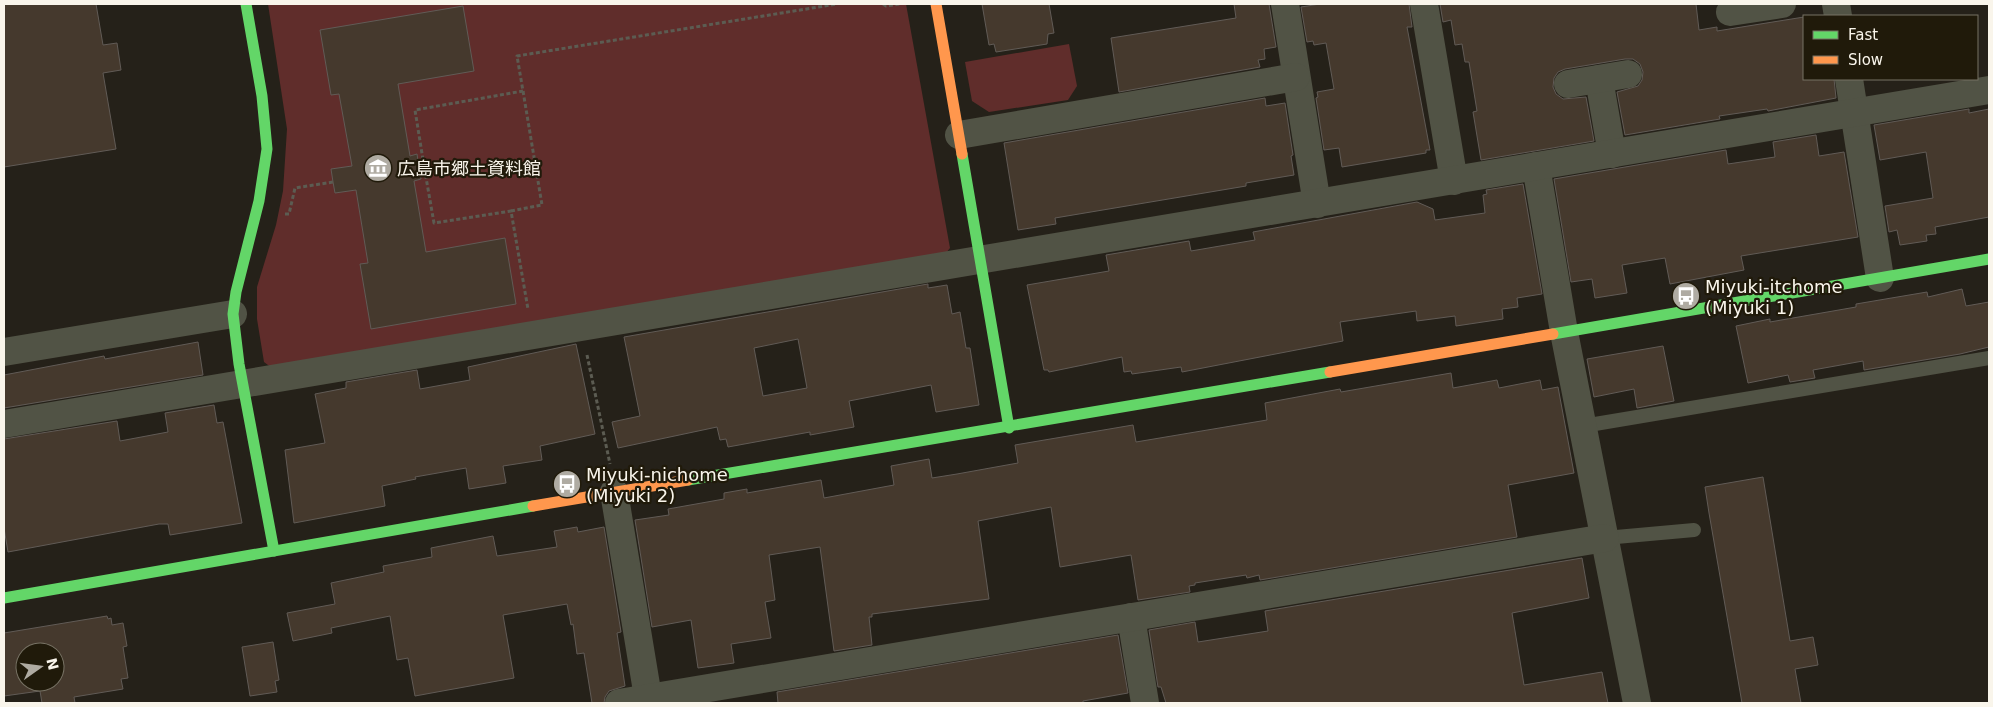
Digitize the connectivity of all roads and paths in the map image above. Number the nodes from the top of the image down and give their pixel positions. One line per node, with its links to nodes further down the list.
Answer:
1 (246, 4): 31 (street)
2 (837, 4): 16 (path)
3 (883, 4): 4 (path)
4 (900, 4)
5 (936, 4): 18 (street)
6 (1284, 4): 11 (street)
7 (1424, 4): 23 (street)
8 (1782, 4): 9 (street)
9 (1730, 12)
10 (1628, 74): 12 (street)
11 (1296, 77): 18 (street); 25 (street)
12 (1599, 79): 14 (street); 19 (street)
13 (1849, 80): 17 (street)
14 (1568, 84)
15 (1989, 90): 17 (street)
16 (523, 92): 20 (path); 26 (path)
17 (1855, 113): 19 (street); 30 (street)
18 (959, 135): 29 (street)
19 (1612, 154): 21 (street)
20 (424, 166): 22 (path); 26 (path)
21 (1536, 166): 23 (street); 33 (street)
22 (420, 167)
23 (1454, 181): 25 (street)
24 (333, 182): 27 (path)
25 (1317, 204): 29 (street)
26 (511, 210): 32 (path)
27 (277, 216)
28 (1989, 259): 30 (street)
29 (981, 261): 32 (street); 39 (street)
30 (1880, 278): 33 (street)
31 (233, 314): 34 (street); 36 (street)
32 (569, 329): 36 (street); 40 (path)
33 (1564, 332): 38 (street); 39 (street)
34 (4, 352)
35 (1989, 358): 38 (lane)
36 (242, 384): 37 (street); 43 (street)
37 (4, 424)
38 (1583, 426): 42 (street)
39 (1009, 428): 40 (street)
40 (613, 482): 43 (street); 46 (street)
41 (1694, 530): 42 (lane)
42 (1605, 538): 45 (street); 49 (street)
43 (274, 551): 44 (street)
44 (4, 598)
45 (1131, 617): 46 (street); 48 (street)
46 (648, 701): 47 (street)
47 (619, 703)
48 (1145, 703)
49 (1637, 703)

